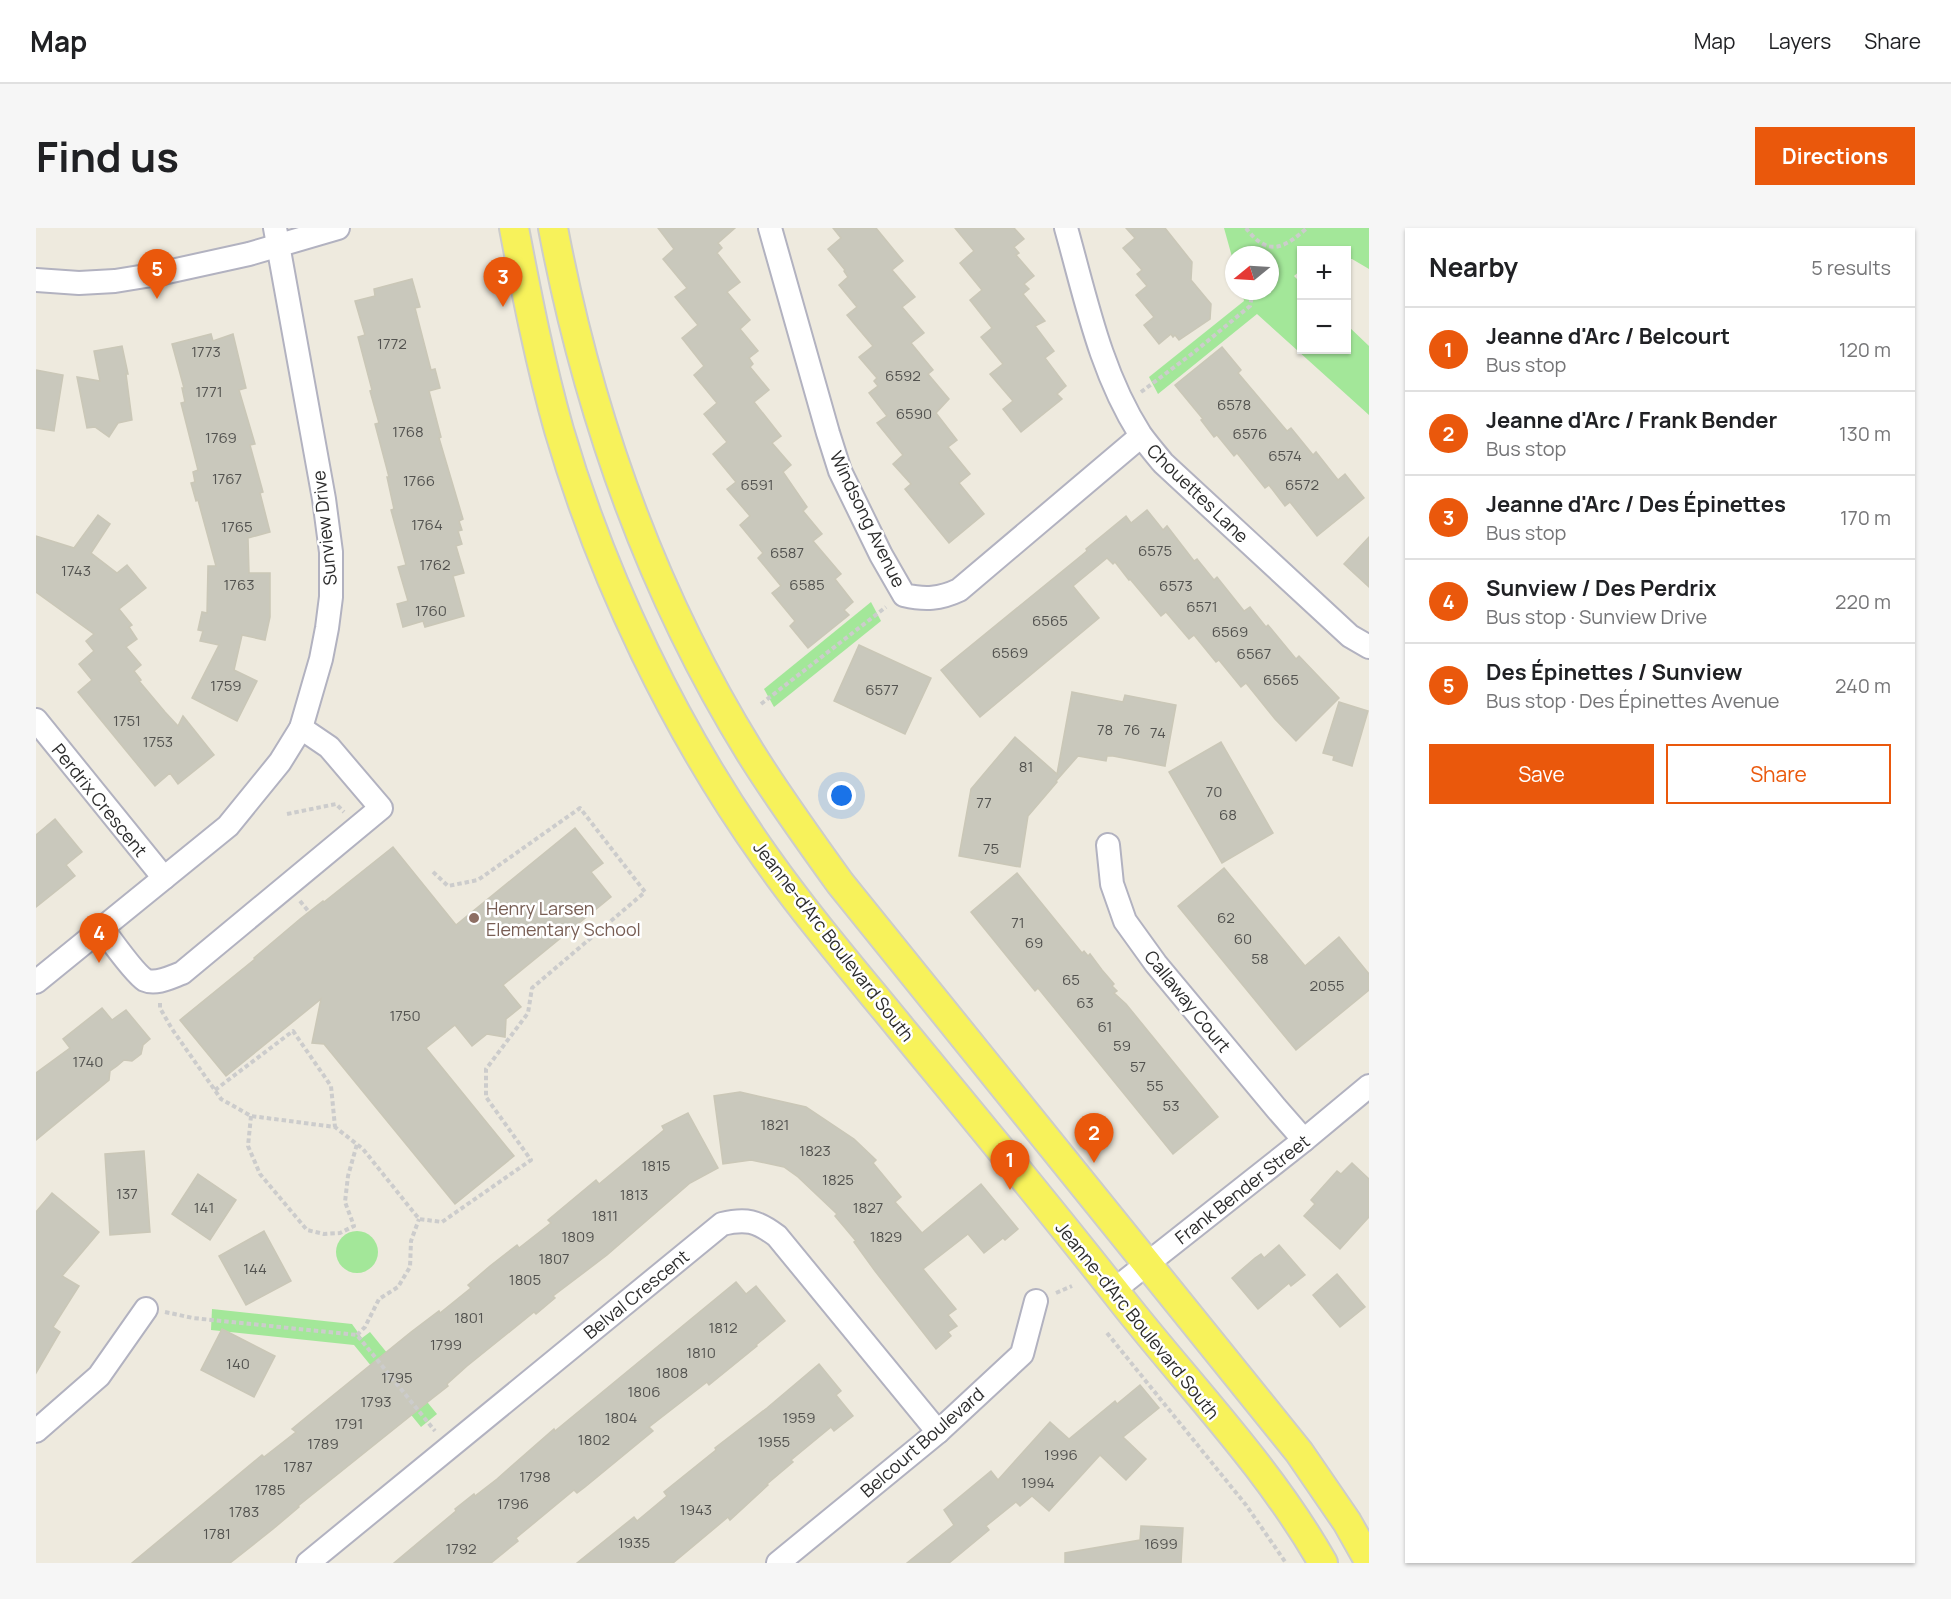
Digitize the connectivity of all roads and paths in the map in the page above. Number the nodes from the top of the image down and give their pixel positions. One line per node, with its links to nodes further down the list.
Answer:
1 (338, 228): 8 (street)
2 (514, 228): 36 (main road, Jeanne-d'Arc Boulevard South)
3 (553, 228): 35 (main road)
4 (770, 228): 15 (street, Windsong Avenue)
5 (1066, 228): 13 (street, Chouettes Lane)
6 (1246, 228): 9 (path)
7 (1307, 228): 10 (path)
8 (276, 237): 11 (street); 19 (street, Sunview Drive)
9 (1269, 246)
10 (1279, 247)
11 (36, 280)
12 (1251, 300): 13 (path)
13 (1123, 405): 14 (street, Chouettes Lane)
14 (1141, 436): 15 (street, Windsong Avenue); 16 (street, Chouettes Lane)
15 (904, 595): 17 (path)
16 (1369, 647)
17 (761, 704)
18 (36, 720): 24 (street, Perdrix Crescent)
19 (301, 728): 24 (street, Sunview Drive); 26 (street)
20 (286, 814): 21 (path)
21 (349, 816)
22 (1108, 845): 32 (street, Callaway Court)
23 (431, 870): 34 (path)
24 (164, 878): 25 (street, Sunview Drive)
25 (102, 928): 26 (street); 27 (street, Sunview Drive)
26 (158, 981): 29 (path)
27 (36, 982)
28 (1369, 1086): 32 (street, Frank Bender Street)
29 (215, 1090): 30 (path); 31 (path)
30 (250, 1116): 31 (path); 33 (path)
31 (335, 1127): 33 (path)
32 (1304, 1140): 35 (street, Frank Bender Street)
33 (357, 1144): 34 (path)
34 (419, 1219): 40 (path)
35 (1148, 1263): 36 (street, Frank Bender Street); 44 (main road)
36 (1114, 1290): 48 (main road, Jeanne-d'Arc Boulevard South)
37 (1036, 1301): 42 (street, Belcourt Boulevard)
38 (146, 1309): 40 (path); 41 (street)
39 (1107, 1333): 47 (path)
40 (357, 1335): 43 (path)
41 (36, 1431)
42 (938, 1432): 43 (street, Belval Crescent); 46 (street, Belcourt Boulevard)
43 (449, 1448): 45 (street, Belval Crescent)
44 (1369, 1561)
45 (308, 1563)
46 (778, 1563)
47 (1286, 1563)
48 (1323, 1563)

